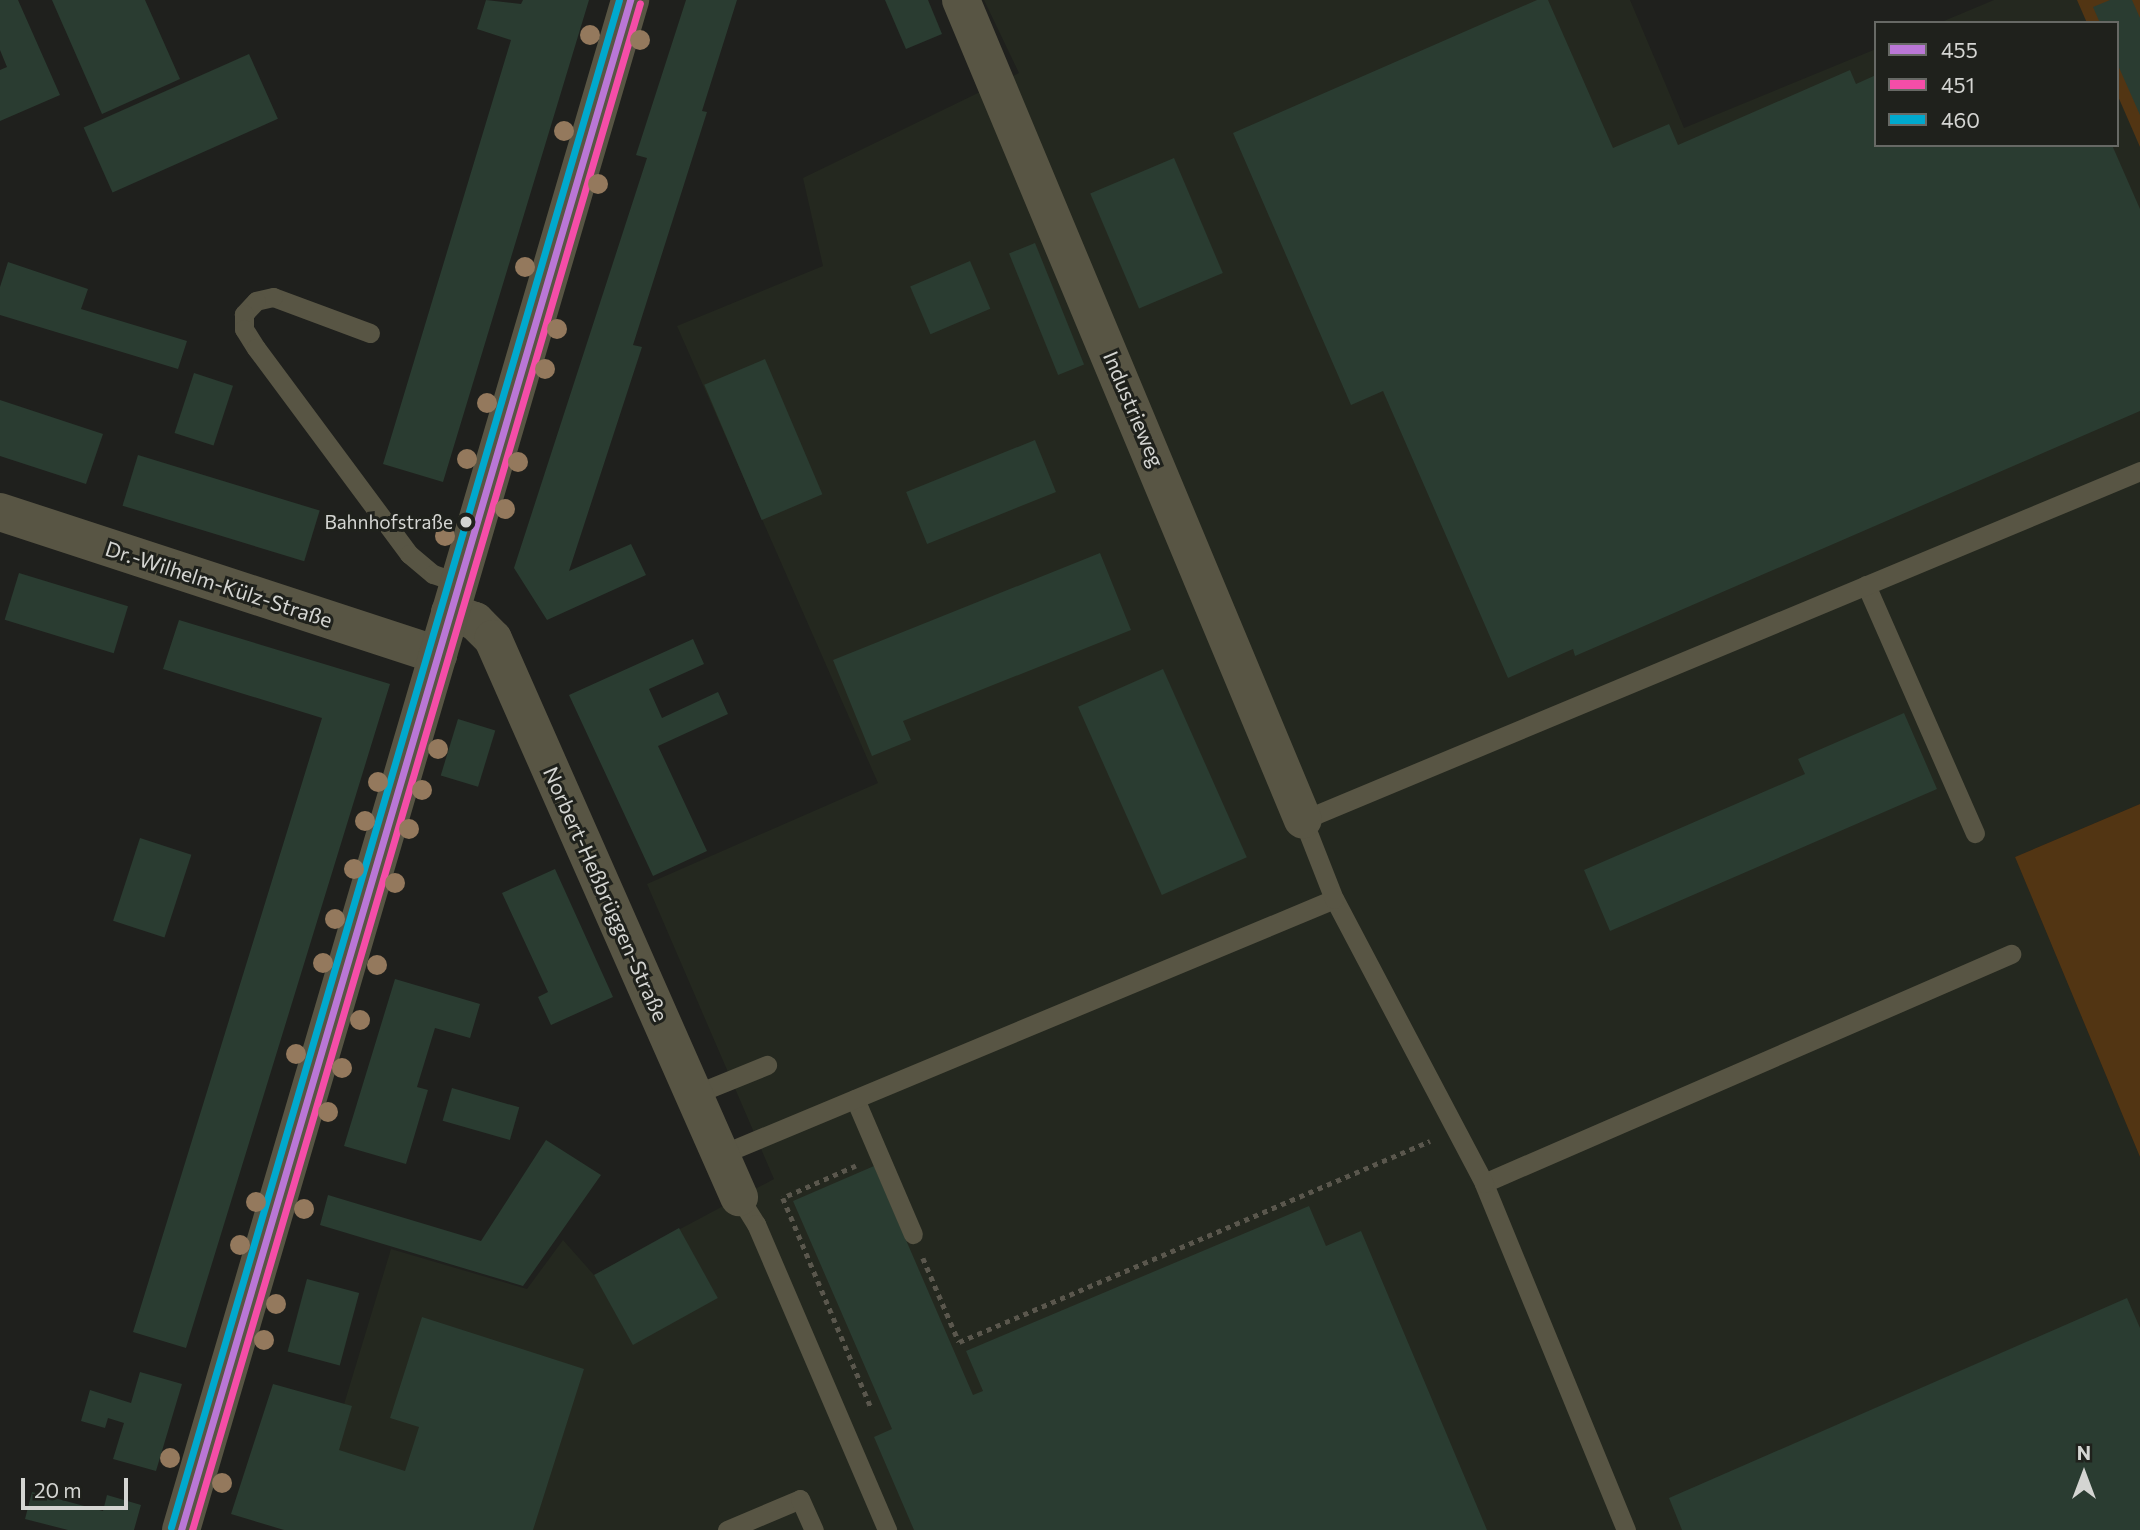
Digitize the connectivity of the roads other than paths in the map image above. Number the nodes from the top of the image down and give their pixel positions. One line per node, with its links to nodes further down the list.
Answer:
1 (630, 0): 7 (street)
2 (961, 0): 9 (street, Industrieweg)
3 (370, 333): 7 (lane)
4 (2140, 471): 6 (lane)
5 (0, 512): 8 (street, Dr.-Wilhelm-Külz-Straße)
6 (1866, 585): 9 (lane); 10 (lane)
7 (455, 597): 8 (street); 14 (street, Norbert-Heßbrüggen-Straße)
8 (438, 655): 20 (street)
9 (1303, 820): 11 (lane)
10 (1975, 833)
11 (1334, 899): 15 (lane); 17 (lane)
12 (2011, 954): 17 (lane)
13 (767, 1065): 14 (lane)
14 (693, 1095): 16 (street, Norbert-Heßbrüggen-Straße)
15 (855, 1099): 16 (lane); 19 (lane)
16 (720, 1155): 18 (street, Norbert-Heßbrüggen-Straße)
17 (1484, 1183): 24 (lane)
18 (739, 1197): 23 (lane)
19 (912, 1234)
20 (181, 1530)
21 (727, 1530): 22 (lane)
22 (814, 1530)
23 (887, 1530)
24 (1626, 1530)

